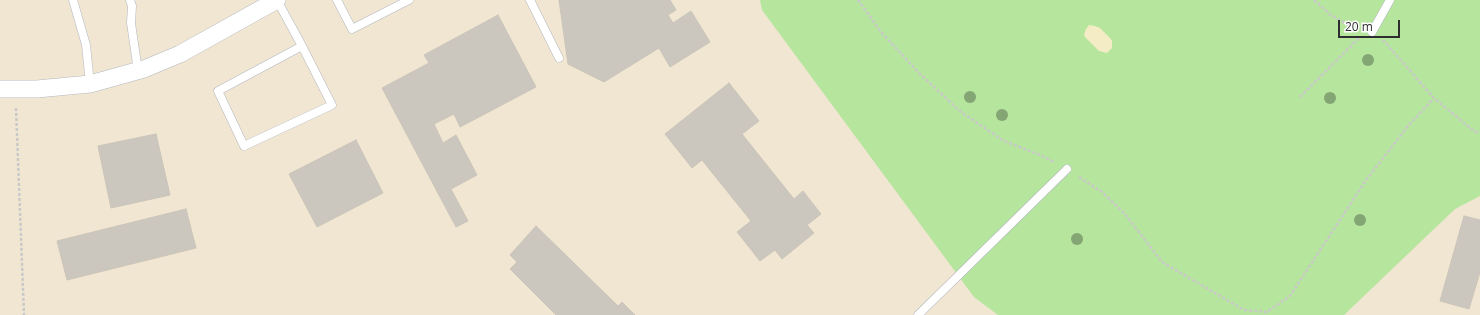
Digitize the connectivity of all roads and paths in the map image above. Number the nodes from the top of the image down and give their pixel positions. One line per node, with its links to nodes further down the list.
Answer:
1 (73, 0): 14 (lane)
2 (130, 0): 13 (lane)
3 (277, 0): 11 (lane); 13 (street)
4 (337, 0): 5 (lane)
5 (409, 0)
6 (530, 0): 12 (lane)
7 (858, 0): 19 (path)
8 (1314, 0): 16 (path)
9 (1390, 0): 10 (lane)
10 (1372, 32): 17 (path)
11 (302, 46): 11 (lane)
12 (559, 58)
13 (138, 71): 14 (street)
14 (90, 84): 15 (street)
15 (8, 89): 20 (path)
16 (1300, 97)
17 (1434, 98): 18 (path); 19 (path)
18 (1480, 132)
19 (1067, 169): 21 (lane)
20 (24, 315)
21 (918, 315)

